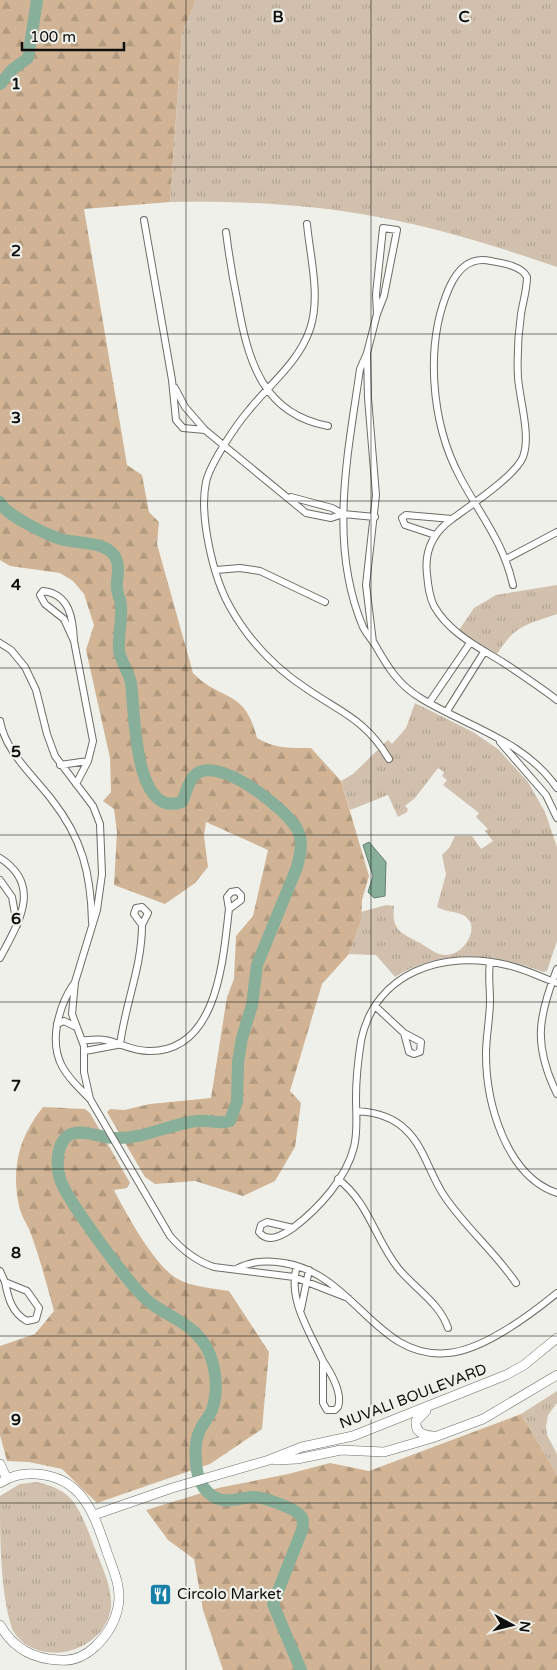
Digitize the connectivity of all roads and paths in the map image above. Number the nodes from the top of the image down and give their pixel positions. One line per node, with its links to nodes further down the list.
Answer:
1 (144, 220): 6 (street)
2 (307, 224): 7 (street)
3 (226, 232): 7 (street)
4 (377, 314): 4 (street); 5 (street)
5 (367, 353): 13 (street); 14 (street)
6 (172, 380): 9 (street); 9 (street)
7 (268, 390): 8 (street); 10 (street)
8 (328, 426)
9 (204, 430): 10 (street)
10 (225, 447): 11 (street); 19 (street)
11 (290, 497): 13 (street); 13 (street)
12 (475, 502): 12 (street); 15 (street); 18 (street)
13 (343, 514): 14 (street); 24 (street)
14 (375, 517): 24 (street)
15 (452, 519): 17 (street); 17 (street)
16 (557, 532): 18 (street)
17 (435, 535): 25 (street)
18 (506, 559): 20 (street)
19 (216, 570): 21 (street); 32 (street)
20 (513, 585)
21 (325, 602)
22 (74, 641): 22 (street); 33 (street)
23 (0, 643): 34 (street)
24 (374, 643): 28 (street)
25 (470, 643): 26 (street); 28 (street)
26 (484, 652): 27 (street); 29 (street)
27 (557, 700)
28 (429, 703): 29 (street)
29 (447, 711): 31 (street)
30 (0, 721): 43 (street)
31 (500, 741): 36 (street); 37 (street)
32 (389, 760)
33 (88, 761): 34 (street); 35 (street)
34 (60, 765): 35 (street)
35 (76, 784): 43 (street)
36 (557, 788)
37 (557, 818)
38 (0, 858): 41 (street)
39 (0, 880): 41 (street)
40 (229, 909): 54 (street)
41 (17, 925): 44 (street)
42 (142, 925): 54 (street)
43 (92, 930): 47 (street)
44 (0, 958)
45 (490, 962): 48 (street); 49 (street); 62 (street)
46 (557, 969): 48 (street)
47 (75, 982): 50 (street); 51 (street)
48 (554, 982): 58 (street)
49 (375, 1006): 52 (street); 60 (street)
50 (58, 1024): 51 (street); 57 (street)
51 (74, 1026): 53 (street)
52 (404, 1033)
53 (82, 1040): 54 (street); 55 (street)
54 (118, 1045): 55 (street)
55 (85, 1051): 56 (street)
56 (84, 1072): 57 (street); 59 (street)
57 (67, 1075): 59 (street)
58 (557, 1094)
59 (90, 1099): 65 (street)
60 (357, 1111): 61 (street); 71 (street)
61 (338, 1179): 63 (street); 75 (street)
62 (557, 1194)
63 (293, 1228): 63 (street)
64 (297, 1266): 65 (street); 66 (street); 68 (street)
65 (236, 1269): 68 (street)
66 (309, 1270): 69 (street); 73 (street)
67 (0, 1271): 70 (street)
68 (294, 1277): 69 (street); 74 (street)
69 (306, 1281): 73 (street); 74 (street)
70 (5, 1282): 70 (street)
71 (516, 1282)
72 (557, 1293): 73 (street)
73 (348, 1298)
74 (301, 1310): 77 (street)
75 (448, 1328)
76 (557, 1338): 79 (main road, NUVALI BOULEVARD)
77 (323, 1361): 77 (street)
78 (557, 1376): 80 (main road, NUVALI BOULEVARD)
79 (432, 1406): 80 (main road); 81 (main road, NUVALI BOULEVARD)
80 (436, 1437): 81 (main road, NUVALI BOULEVARD)
81 (269, 1460): 84 (main road, NUVALI BOULEVARD)
82 (0, 1464): 83 (main road)
83 (3, 1481): 84 (main road)
84 (94, 1515): 86 (main road)
85 (0, 1625): 86 (main road)
86 (73, 1666)

